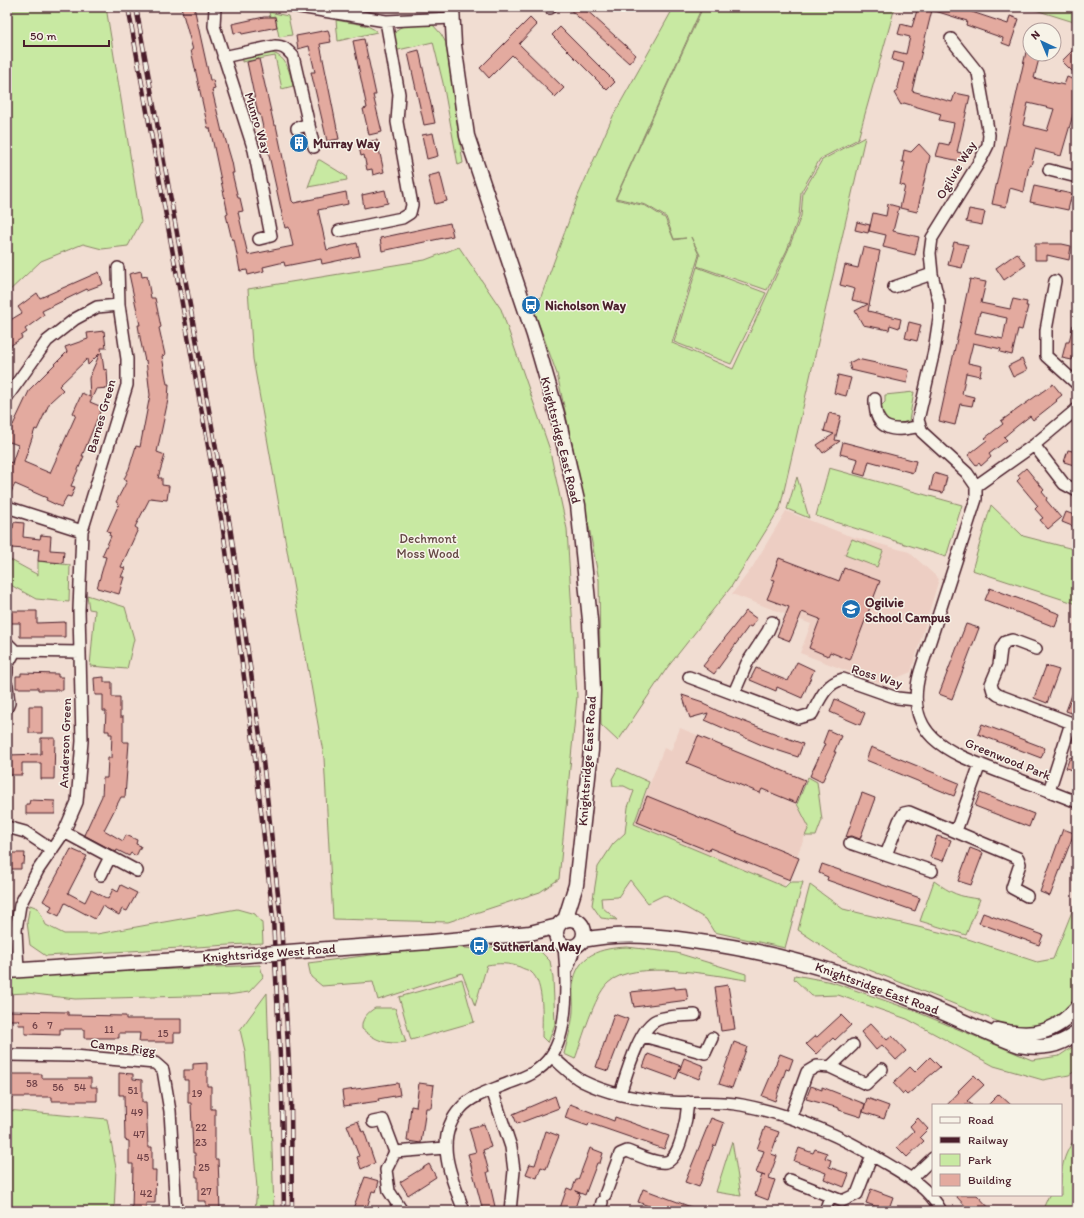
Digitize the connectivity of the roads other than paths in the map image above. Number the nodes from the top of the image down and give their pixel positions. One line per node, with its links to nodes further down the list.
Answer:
1 (215, 7): 6 (street, Munro Way)
2 (299, 7): 4 (street)
3 (452, 12): 4 (street); 55 (street, Knightsridge East Road)
4 (386, 21): 12 (street)
5 (951, 39): 15 (street, Ogilvie Way)
6 (223, 57): 7 (street); 13 (street, Munro Way)
7 (309, 124): 8 (street); 9 (street)
8 (297, 128)
9 (314, 147)
10 (1049, 170): 11 (street)
11 (1076, 175)
12 (339, 231)
13 (260, 239)
14 (118, 268): 18 (street, Barnes Green)
15 (932, 274): 17 (street); 23 (street, Ogilvie Way)
16 (1055, 281): 19 (street)
17 (894, 287)
18 (119, 305): 20 (street); 28 (street, Barnes Green)
19 (1077, 384)
20 (7, 398)
21 (875, 399): 23 (street)
22 (1077, 409): 24 (street)
23 (920, 426): 25 (street)
24 (1034, 445): 25 (street); 26 (street)
25 (976, 486): 38 (street, Greenwood Park)
26 (1077, 491)
27 (7, 507): 28 (street)
28 (82, 531): 33 (street, Barnes Green)
29 (772, 622): 37 (street)
30 (7, 643): 32 (street)
31 (1036, 649): 40 (street)
32 (15, 651): 33 (street); 34 (street)
33 (80, 652): 46 (street, Anderson Green)
34 (7, 673)
35 (689, 677): 37 (street, Ross Way)
36 (7, 686): 39 (street)
37 (734, 693): 38 (street, Ross Way)
38 (916, 700): 41 (street, Greenwood Park)
39 (7, 708)
40 (1074, 724): 42 (street)
41 (980, 764): 42 (street, Greenwood Park); 45 (street)
42 (1049, 790): 43 (street, Greenwood Park)
43 (1077, 802)
44 (7, 827): 48 (street)
45 (956, 831): 49 (street); 54 (street)
46 (64, 832): 48 (street, Anderson Green); 50 (street)
47 (850, 844): 49 (street)
48 (52, 850): 56 (street, Anderson Green)
49 (886, 855): 52 (street)
50 (110, 857): 51 (street); 53 (street)
51 (137, 871)
52 (932, 871)
53 (101, 875)
54 (1027, 896)
55 (571, 933): 56 (street, Knightsridge West Road, bridge); 59 (street, Knightsridge East Road); 65 (street)
56 (12, 970)
57 (1077, 1008): 59 (street, Knightsridge East Road)
58 (695, 1015): 61 (street)
59 (970, 1024): 60 (street, Knightsridge East Road)
60 (1077, 1033)
61 (643, 1036): 62 (street); 69 (street)
62 (712, 1038)
63 (853, 1045): 66 (street)
64 (7, 1055): 81 (street, Camps Rigg)
65 (551, 1056): 68 (street); 69 (street)
66 (830, 1067): 67 (street); 71 (street)
67 (882, 1069)
68 (492, 1090): 73 (street); 84 (street)
69 (620, 1094): 70 (street)
70 (688, 1102): 71 (street); 80 (street)
71 (790, 1116): 75 (street)
72 (373, 1122): 74 (street)
73 (445, 1148): 74 (street); 83 (street)
74 (395, 1152): 82 (street)
75 (872, 1155): 77 (street); 79 (street)
76 (932, 1159): 77 (street)
77 (912, 1178): 86 (street)
78 (790, 1180): 79 (street)
79 (830, 1197): 85 (street)
80 (602, 1203)
81 (176, 1211)
82 (402, 1211)
83 (464, 1211)
84 (510, 1211)
85 (825, 1211)
86 (941, 1211)

